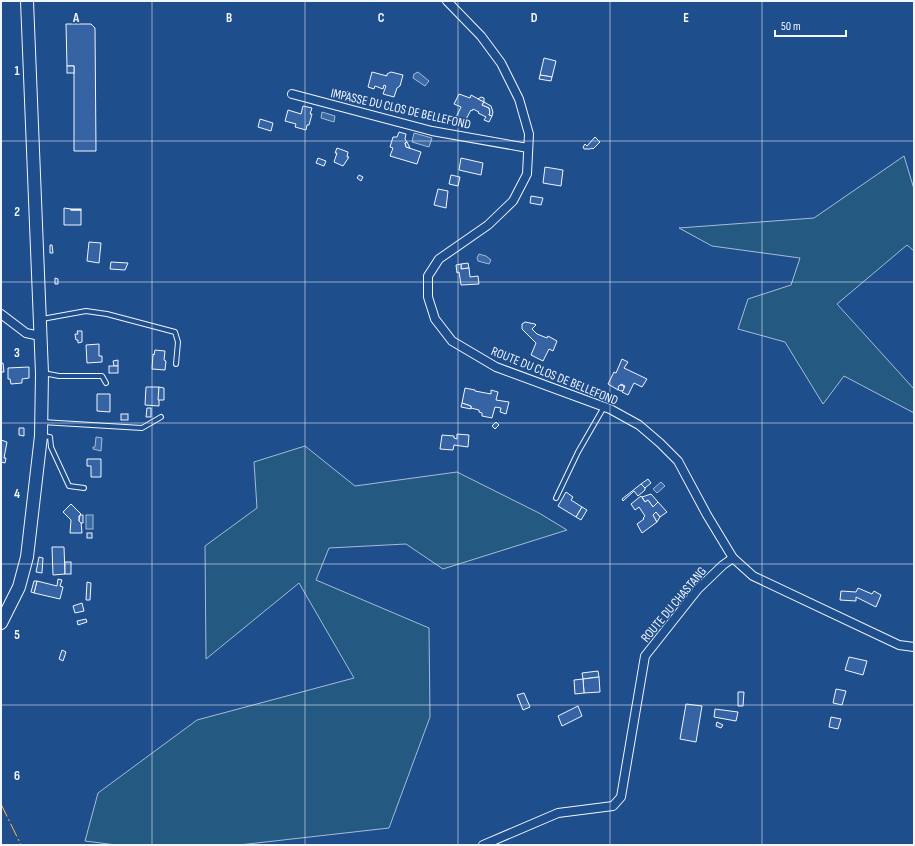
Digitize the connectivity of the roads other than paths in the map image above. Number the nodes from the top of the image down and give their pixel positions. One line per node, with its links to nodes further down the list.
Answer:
1 (27, 1): 6 (main road)
2 (447, 1): 4 (street, ROUTE DU CLOS DE BELLEFOND)
3 (292, 94): 4 (street, IMPASSE DU CLOS DE BELLEFOND)
4 (528, 148): 11 (street, ROUTE DU CLOS DE BELLEFOND)
5 (1, 314): 7 (street)
6 (39, 320): 7 (main road); 8 (lane)
7 (40, 336): 9 (main road)
8 (176, 364)
9 (42, 373): 10 (lane); 13 (main road)
10 (106, 383)
11 (604, 407): 16 (lane); 17 (street, ROUTE DU CLOS DE BELLEFOND)
12 (161, 417): 13 (lane)
13 (41, 422): 14 (main road)
14 (41, 436): 15 (lane); 18 (main road)
15 (84, 488)
16 (556, 498)
17 (733, 558): 19 (street); 20 (street, ROUTE DU CHASTANG)
18 (1, 623)
19 (914, 648)
20 (483, 845)

